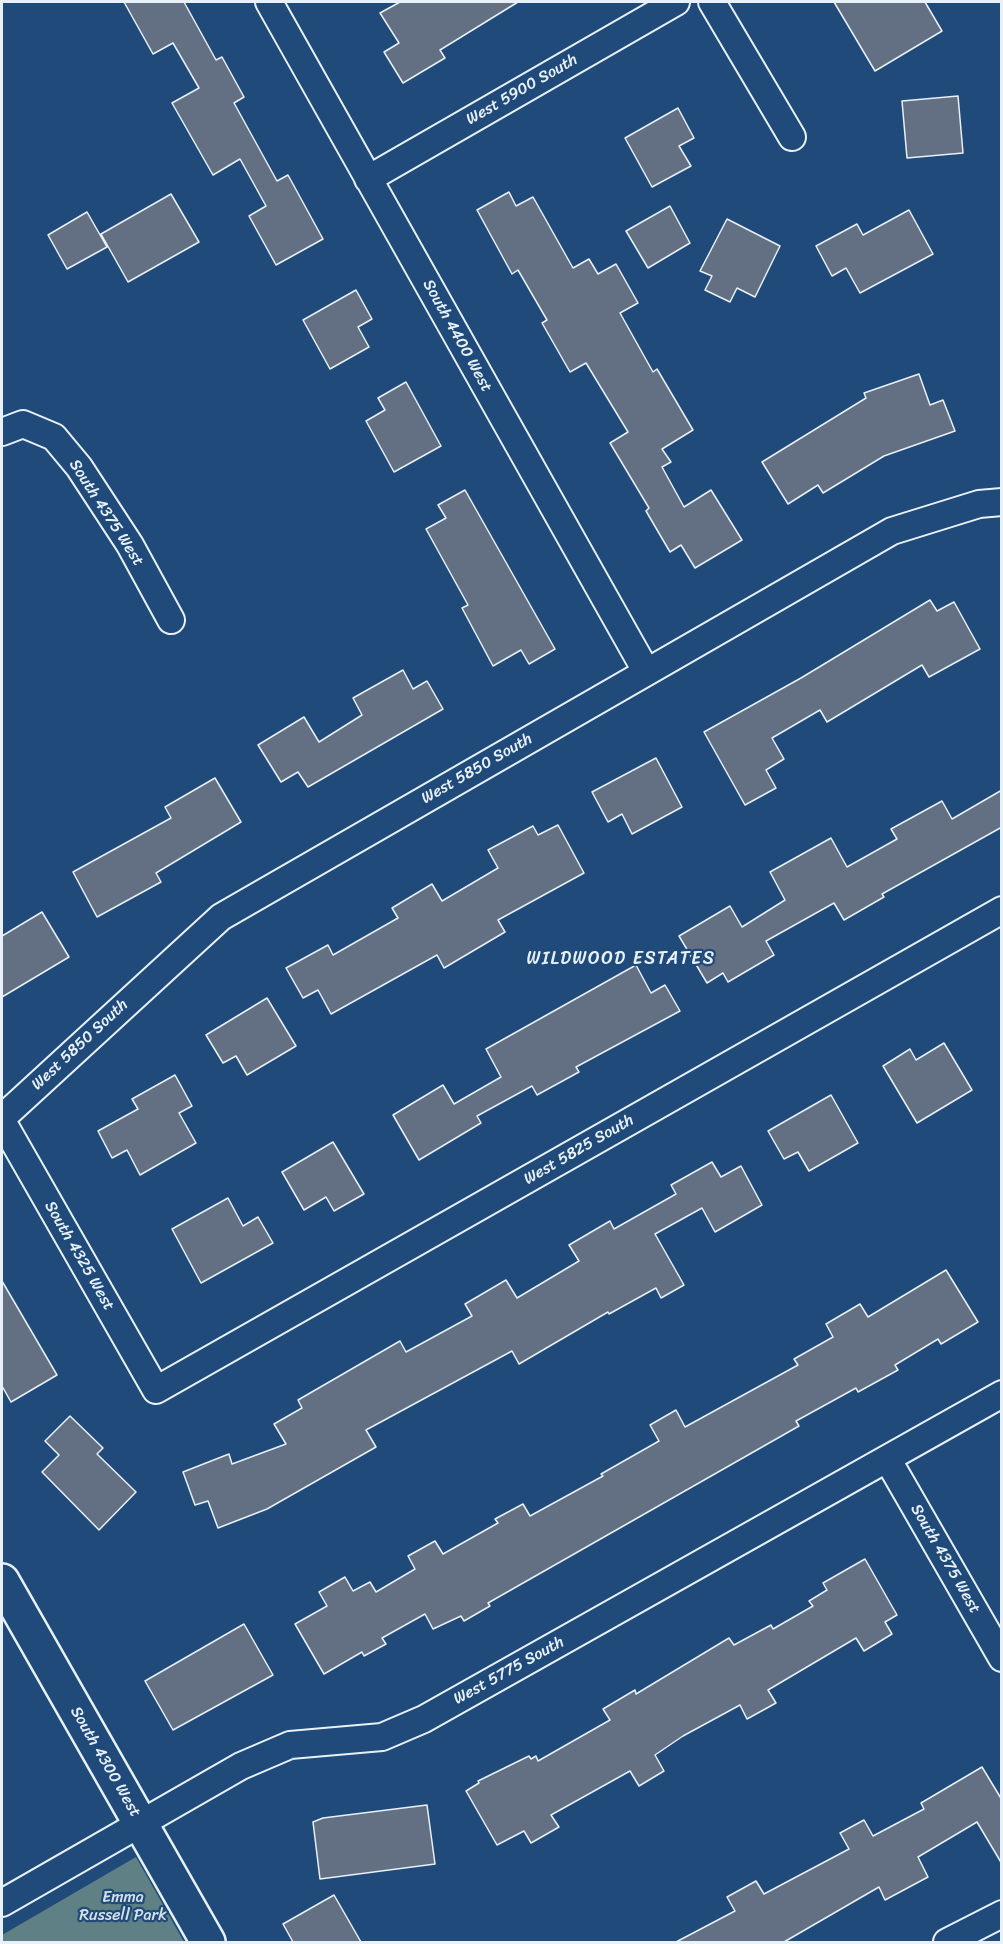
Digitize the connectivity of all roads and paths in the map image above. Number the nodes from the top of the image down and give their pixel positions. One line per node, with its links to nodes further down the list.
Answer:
1 (269, 2): 5 (street, South 4400 West)
2 (676, 2): 5 (street, West 5900 South)
3 (712, 2): 4 (street)
4 (792, 137)
5 (368, 179): 9 (street, South 4400 West)
6 (12, 428): 8 (street, South 4375 West)
7 (1002, 502): 9 (street, West 5850 South)
8 (171, 620)
9 (646, 671): 11 (street, West 5850 South)
10 (1002, 910): 12 (street, West 5825 South)
11 (2, 1120): 12 (street, South 4325 West)
12 (156, 1390)
13 (1002, 1394): 14 (street, West 5775 South)
14 (888, 1460): 16 (street, South 4375 West); 17 (street, West 5775 South)
15 (2, 1581): 17 (main road, South 4300 West)
16 (1002, 1658)
17 (140, 1824): 18 (street, West 5775 South); 20 (main road, South 4300 West)
18 (2, 1903)
19 (1002, 1914): 21 (street)
20 (208, 1942)
21 (947, 1942)

